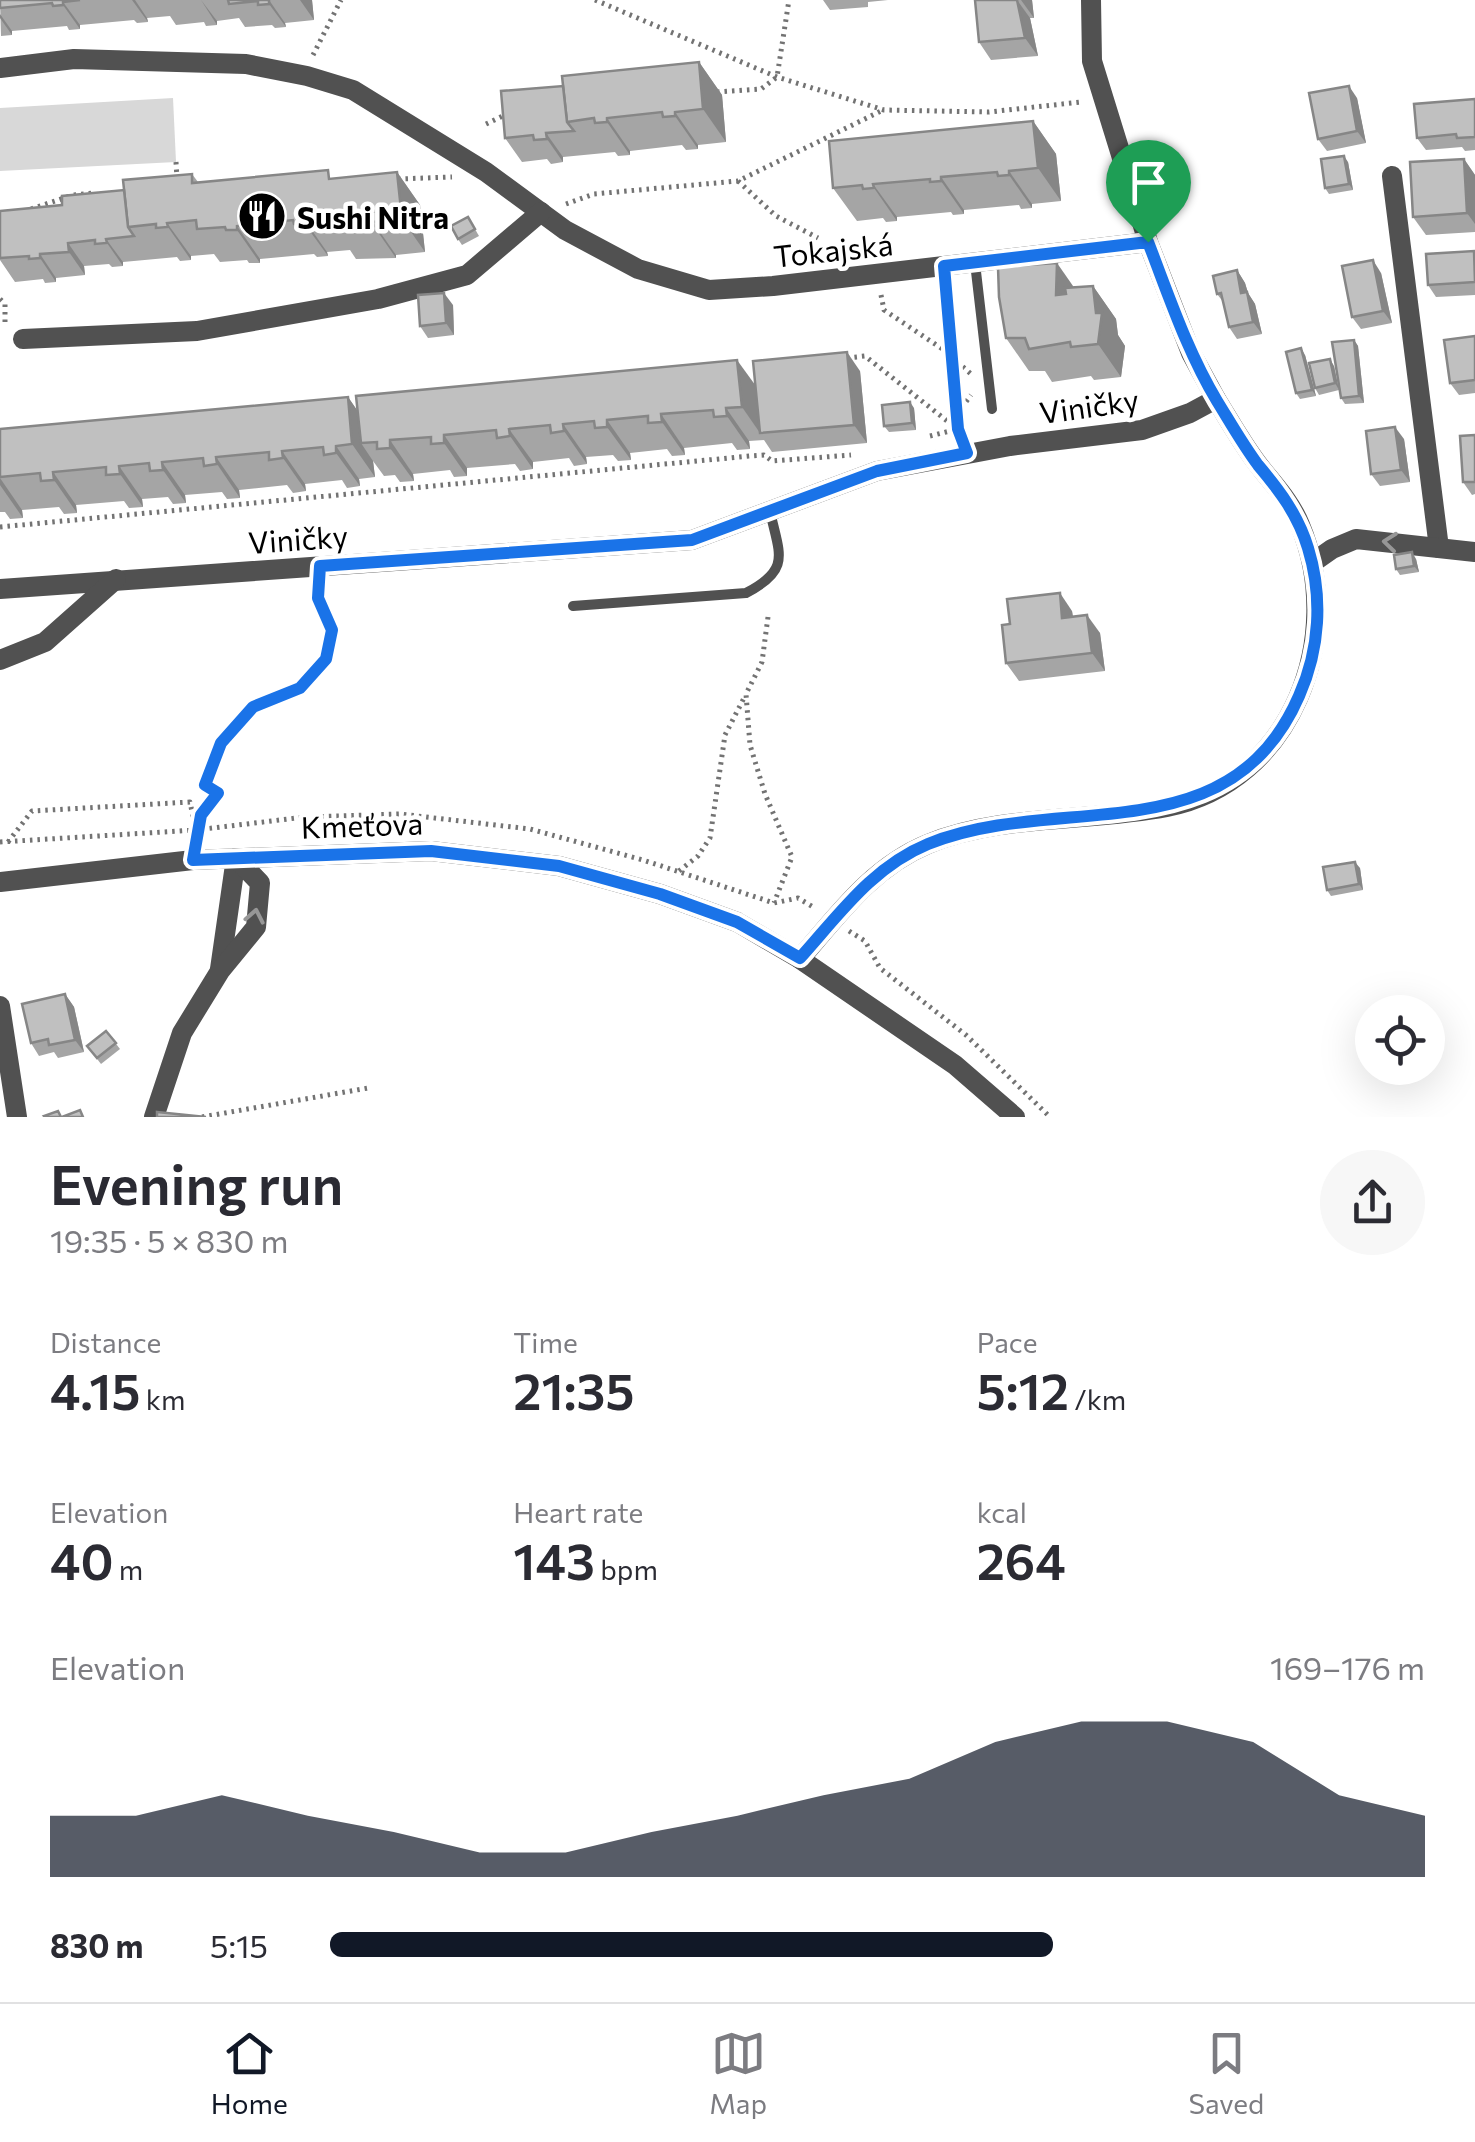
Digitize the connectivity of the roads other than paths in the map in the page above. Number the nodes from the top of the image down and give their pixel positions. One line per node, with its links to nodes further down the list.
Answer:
1 (1091, 0): 5 (street)
2 (0, 68): 4 (street, Tokajská)
3 (1392, 176): 11 (street)
4 (541, 212): 6 (street, Tokajská); 7 (street)
5 (1148, 242): 6 (street, Tokajská); 8 (street)
6 (975, 263): 9 (lane)
7 (14, 338)
8 (1216, 399): 10 (street, Viničky); 13 (street)
9 (992, 409)
10 (770, 510): 14 (street, Viničky); 16 (lane)
11 (1439, 548): 12 (street); 13 (street, one-way to 13)
12 (1475, 552)
13 (1312, 563): 20 (street)
14 (116, 579): 15 (street, Viničky); 17 (street)
15 (0, 588)
16 (572, 606)
17 (0, 660)
18 (236, 858): 19 (street, Kmeťova); 20 (street, Kmeťova); 21 (street); 21 (street, one-way to 18)
19 (0, 882)
20 (800, 958): 25 (street, Kmeťova)
21 (220, 971): 24 (street)
22 (0, 1006): 23 (street)
23 (16, 1117)
24 (154, 1117)
25 (1015, 1117)

